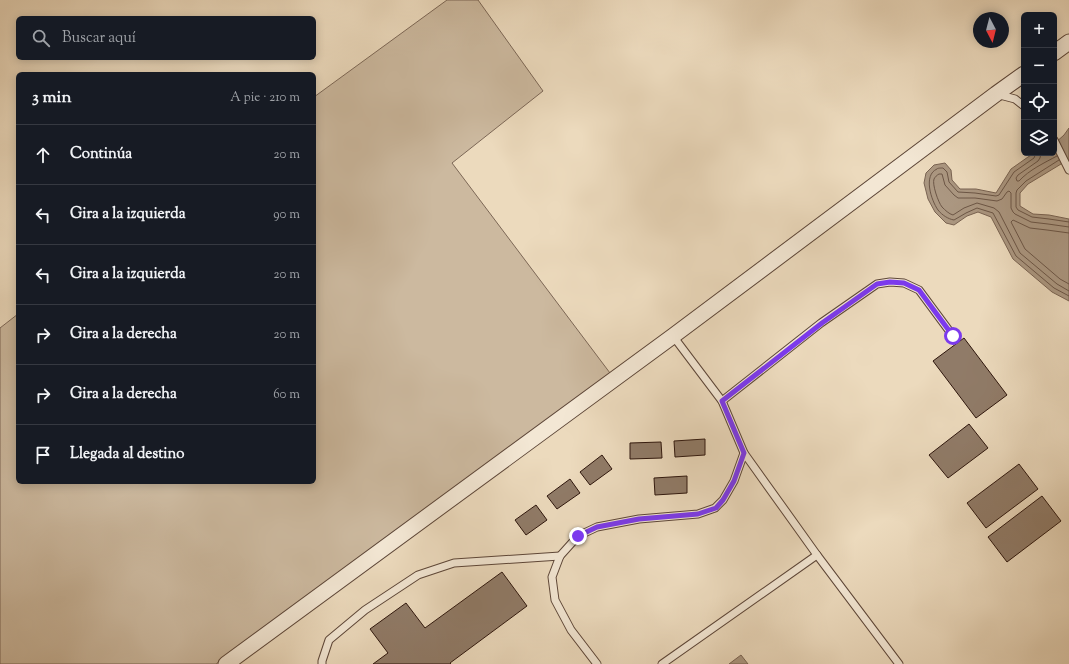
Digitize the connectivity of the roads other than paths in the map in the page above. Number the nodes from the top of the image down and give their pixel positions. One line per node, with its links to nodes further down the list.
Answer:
1 (1069, 42): 2 (street)
2 (1057, 51)
3 (1021, 76): 4 (street)
4 (996, 94): 5 (lane); 8 (street)
5 (1021, 104)
6 (1057, 146): 7 (lane)
7 (1069, 170)
8 (673, 336): 10 (lane); 14 (street)
9 (953, 336): 10 (lane)
10 (722, 401): 11 (lane)
11 (744, 453): 12 (lane); 13 (lane)
12 (817, 555): 17 (lane); 18 (lane)
13 (560, 556): 15 (lane); 16 (lane)
14 (226, 664)
15 (322, 664)
16 (597, 664)
17 (662, 664)
18 (899, 664)

